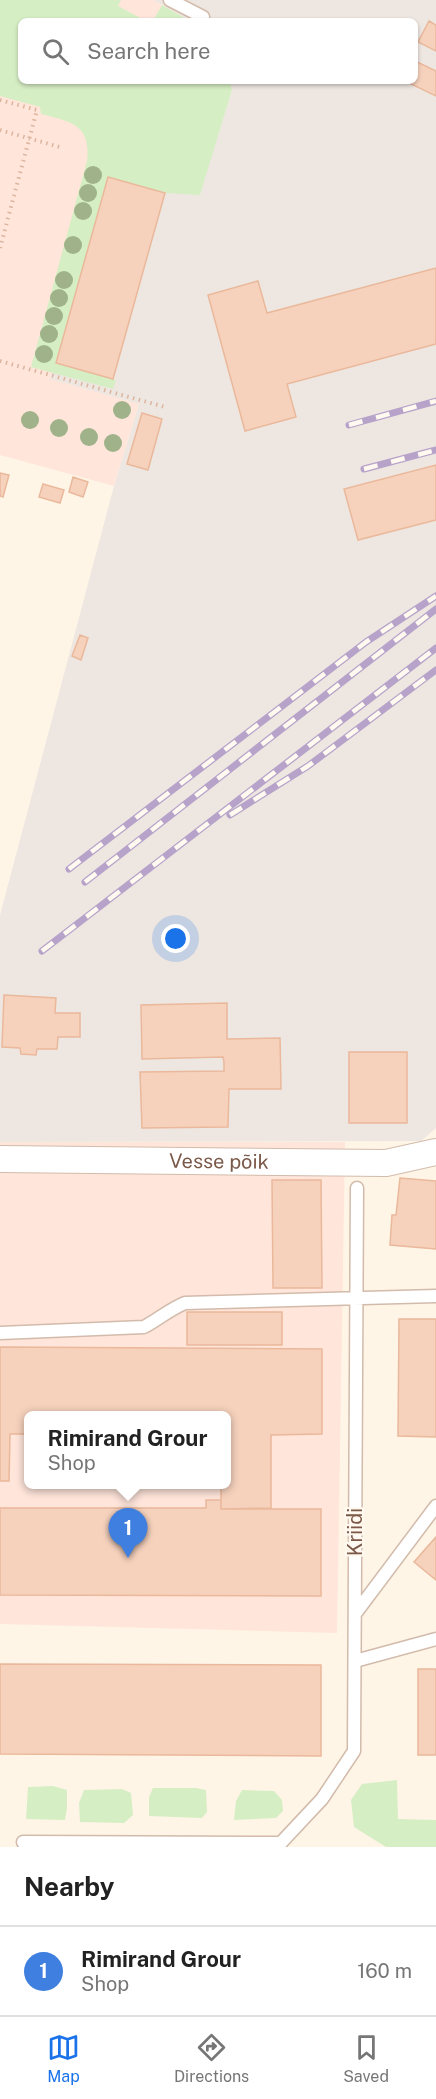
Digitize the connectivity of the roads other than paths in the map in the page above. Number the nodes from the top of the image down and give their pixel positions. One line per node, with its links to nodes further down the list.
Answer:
1 (170, 0): 2 (lane)
2 (203, 18)
3 (436, 1152): 4 (street, Vesse põik)
4 (0, 1159)
5 (357, 1188): 7 (lane, Kriidi)
6 (436, 1296): 7 (lane)
7 (356, 1299): 8 (lane); 10 (lane, Kriidi)
8 (0, 1332)
9 (436, 1506): 10 (lane)
10 (355, 1614): 12 (lane, Kriidi)
11 (436, 1639): 12 (lane)
12 (355, 1661): 14 (lane, Kriidi)
13 (23, 1842): 14 (lane)
14 (279, 1845)

